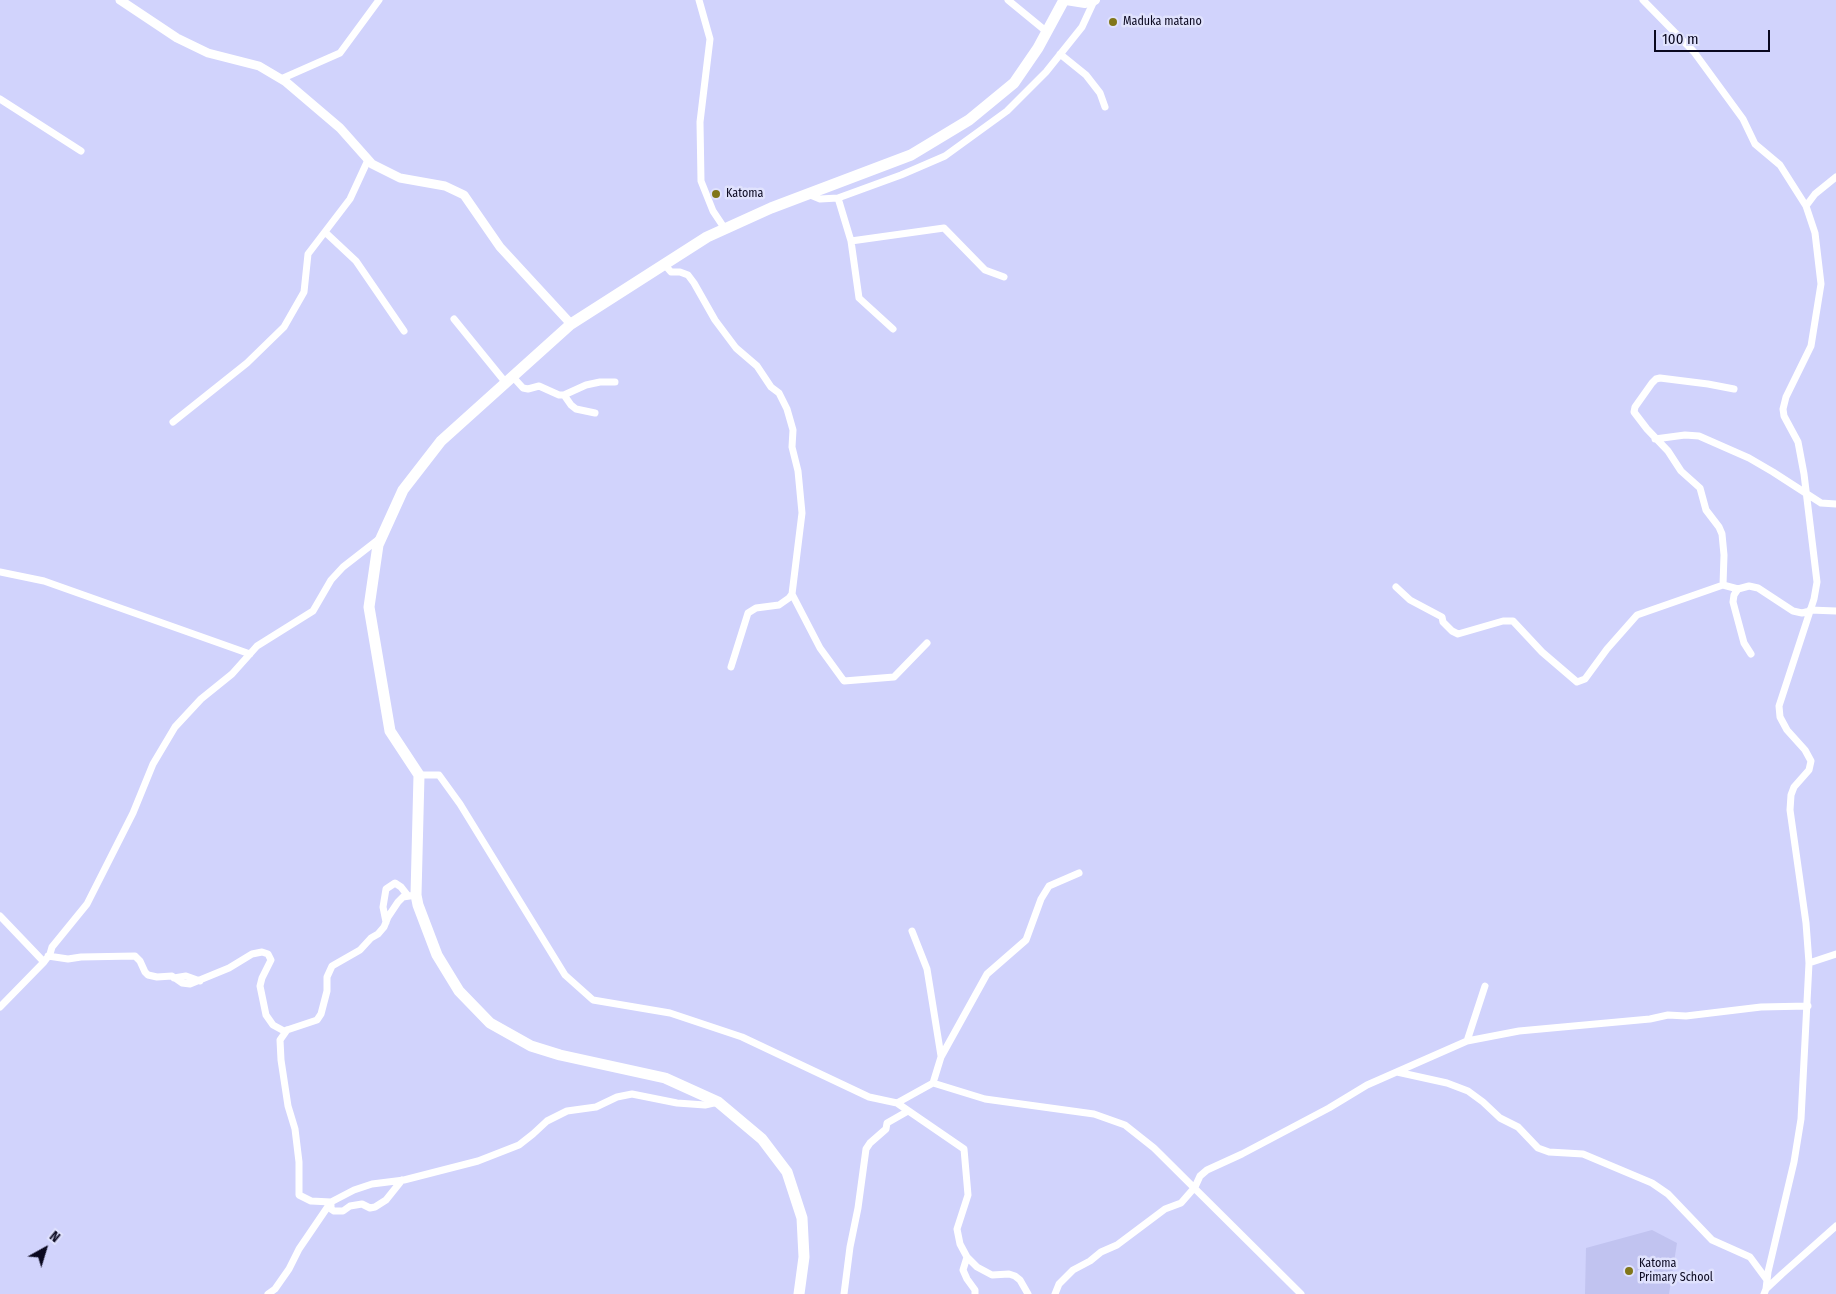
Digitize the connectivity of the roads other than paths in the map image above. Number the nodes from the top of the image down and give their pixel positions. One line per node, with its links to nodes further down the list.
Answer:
1 (120, 0): 10 (street)
2 (379, 0): 10 (street)
3 (698, 0): 19 (street)
4 (1008, 0): 8 (street)
5 (1065, 0): 7 (main road); 8 (highway)
6 (1642, 0): 18 (street)
7 (1094, 1): 9 (street)
8 (1047, 32): 16 (highway)
9 (1060, 54): 12 (street); 17 (street)
10 (281, 79): 14 (street)
11 (0, 99): 13 (street)
12 (1105, 107)
13 (81, 151)
14 (368, 160): 20 (street); 25 (street)
15 (1836, 177): 18 (street)
16 (808, 194): 17 (street); 19 (highway)
17 (838, 198): 21 (street)
18 (1806, 206): 35 (street)
19 (725, 229): 22 (highway)
20 (325, 232): 27 (street); 33 (street)
21 (851, 241): 23 (street); 26 (street)
22 (664, 264): 25 (highway); 42 (street)
23 (1004, 277)
24 (454, 319): 28 (street)
25 (571, 324): 28 (highway)
26 (894, 329)
27 (404, 331)
28 (509, 380): 31 (street); 37 (highway)
29 (615, 382): 31 (street)
30 (1734, 389): 34 (street)
31 (564, 395): 32 (street)
32 (595, 413)
33 (173, 422)
34 (1655, 439): 35 (street); 39 (street)
35 (1805, 492): 36 (street); 43 (street)
36 (1836, 504)
37 (381, 537): 46 (street); 49 (highway)
38 (0, 572): 46 (street)
39 (1723, 585): 40 (street); 41 (street)
40 (1396, 587)
41 (1738, 589): 43 (street); 47 (street)
42 (792, 594): 45 (street); 48 (street)
43 (1810, 611): 44 (street); 57 (street)
44 (1836, 611)
45 (928, 643)
46 (250, 654): 56 (street)
47 (1751, 654)
48 (731, 667)
49 (419, 775): 51 (highway); 67 (street)
50 (1079, 873): 63 (street)
51 (412, 895): 53 (street); 53 (street); 66 (highway)
52 (0, 916): 56 (street)
53 (386, 922): 61 (street)
54 (912, 931): 63 (street)
55 (1836, 954): 57 (street)
56 (46, 959): 60 (street); 61 (street)
57 (1809, 963): 59 (street)
58 (1485, 986): 62 (street)
59 (1808, 1006): 62 (street); 74 (street)
60 (0, 1007)
61 (287, 1030): 71 (street)
62 (1467, 1041): 64 (street)
63 (941, 1056): 65 (street)
64 (1397, 1072): 70 (street); 74 (street)
65 (933, 1083): 67 (street); 70 (street)
66 (718, 1102): 69 (street); 77 (highway)
67 (897, 1103): 68 (street)
68 (908, 1111): 73 (street); 78 (street)
69 (402, 1180): 71 (street); 71 (street)
70 (1195, 1187): 81 (street); 82 (street)
71 (331, 1202): 76 (street)
72 (1836, 1226): 75 (street)
73 (967, 1257): 79 (street); 80 (street)
74 (1767, 1280): 75 (street)
75 (1765, 1292)
76 (268, 1294)
77 (799, 1294)
78 (844, 1294)
79 (975, 1294)
80 (1028, 1294)
81 (1055, 1294)
82 (1301, 1294)

